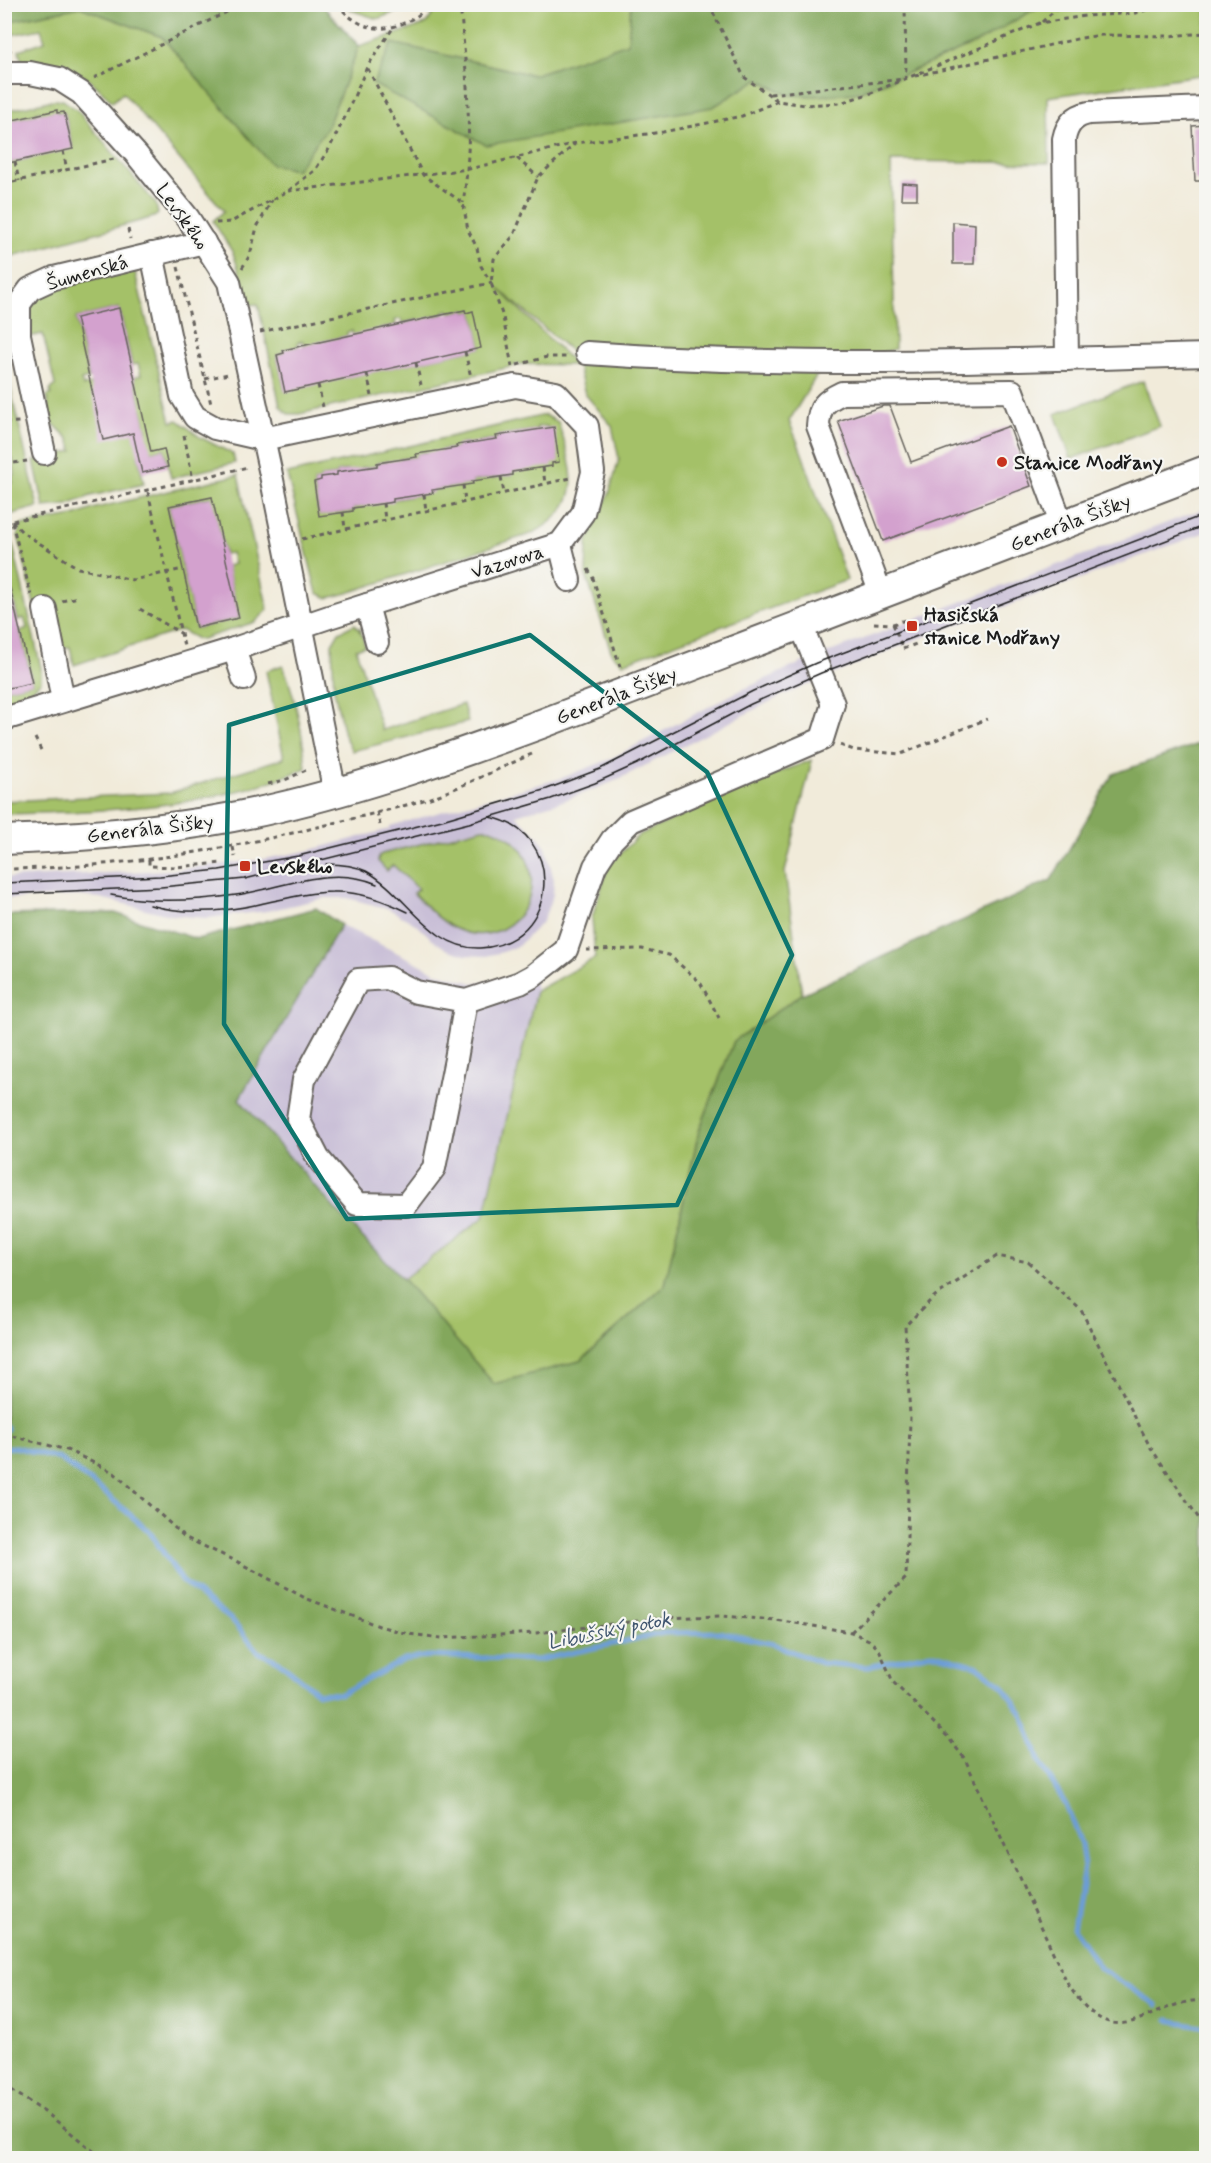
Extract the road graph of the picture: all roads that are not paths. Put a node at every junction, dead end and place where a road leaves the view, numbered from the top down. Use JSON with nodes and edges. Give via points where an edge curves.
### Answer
{"nodes":[{"id":1,"x":4,"y":73,"type":"edge"},
{"id":2,"x":1206,"y":108,"type":"edge"},
{"id":3,"x":204,"y":242,"type":"junction"},
{"id":4,"x":163,"y":251,"type":"junction"},
{"id":5,"x":587,"y":353,"type":"road end"},
{"id":6,"x":1206,"y":355,"type":"edge"},
{"id":7,"x":1067,"y":359,"type":"junction"},
{"id":8,"x":263,"y":439,"type":"junction"},
{"id":9,"x":38,"y":457,"type":"road end"},
{"id":10,"x":1206,"y":470,"type":"edge"},
{"id":11,"x":1062,"y":525,"type":"junction"},
{"id":12,"x":560,"y":544,"type":"junction"},
{"id":13,"x":578,"y":574,"type":"road end"},
{"id":14,"x":881,"y":594,"type":"junction"},
{"id":15,"x":367,"y":605,"type":"junction"},
{"id":16,"x":45,"y":609,"type":"road end"},
{"id":17,"x":801,"y":625,"type":"junction"},
{"id":18,"x":301,"y":627,"type":"junction"},
{"id":19,"x":377,"y":642,"type":"dead end"},
{"id":20,"x":234,"y":649,"type":"junction"},
{"id":21,"x":244,"y":679,"type":"dead end"},
{"id":22,"x":63,"y":700,"type":"junction"},
{"id":23,"x":4,"y":720,"type":"edge"},
{"id":24,"x":335,"y":793,"type":"junction"},
{"id":25,"x":4,"y":840,"type":"edge"},
{"id":26,"x":466,"y":1001,"type":"junction"}],
"edges":[{"from":1,"to":3,"type":"street","name":"Levského","via":[[59,79],[81,93],[136,154]]},
{"from":2,"to":7,"type":"street","via":[[1089,113],[1080,115],[1066,129]]},
{"from":3,"to":4,"type":"street","name":"Šumenská"},
{"from":3,"to":8,"type":"street","name":"Levského","via":[[229,282]]},
{"from":4,"to":8,"type":"street","via":[[183,396],[195,417],[215,428]]},
{"from":4,"to":9,"type":"street","name":"Šumenská","via":[[54,278],[30,289],[19,304],[19,336]]},
{"from":5,"to":7,"type":"street","via":[[884,363]]},
{"from":6,"to":7,"type":"street"},
{"from":8,"to":12,"type":"street","name":"Vazovova","via":[[515,386],[556,393],[587,426],[593,472],[583,513]]},
{"from":8,"to":18,"type":"street","name":"Levského"},
{"from":10,"to":11,"type":"main road","name":"Generála Šišky"},
{"from":11,"to":14,"type":"main road","name":"Generála Šišky"},
{"from":11,"to":14,"type":"street","via":[[1011,392],[842,393],[828,400],[819,413],[818,426]]},
{"from":12,"to":13,"type":"street"},
{"from":12,"to":15,"type":"street","name":"Vazovova"},
{"from":14,"to":17,"type":"main road","name":"Generála Šišky"},
{"from":15,"to":18,"type":"street","name":"Vazovova"},
{"from":15,"to":19,"type":"street"},
{"from":16,"to":22,"type":"street"},
{"from":17,"to":24,"type":"main road","name":"Generála Šišky","via":[[478,747]]},
{"from":17,"to":26,"type":"street","via":[[834,704],[822,739],[631,821],[595,866],[566,950],[520,983]]},
{"from":18,"to":20,"type":"street","name":"Vazovova"},
{"from":18,"to":24,"type":"street","name":"Levského"},
{"from":20,"to":21,"type":"street"},
{"from":20,"to":22,"type":"street","name":"Vazovova"},
{"from":22,"to":23,"type":"street","name":"Vazovova"},
{"from":24,"to":25,"type":"main road","name":"Generála Šišky","via":[[181,826],[93,836]]},
{"from":26,"to":26,"type":"street","via":[[416,993],[388,978],[358,980],[304,1080],[298,1119],[318,1158],[357,1204],[406,1205],[434,1168]]}]}
